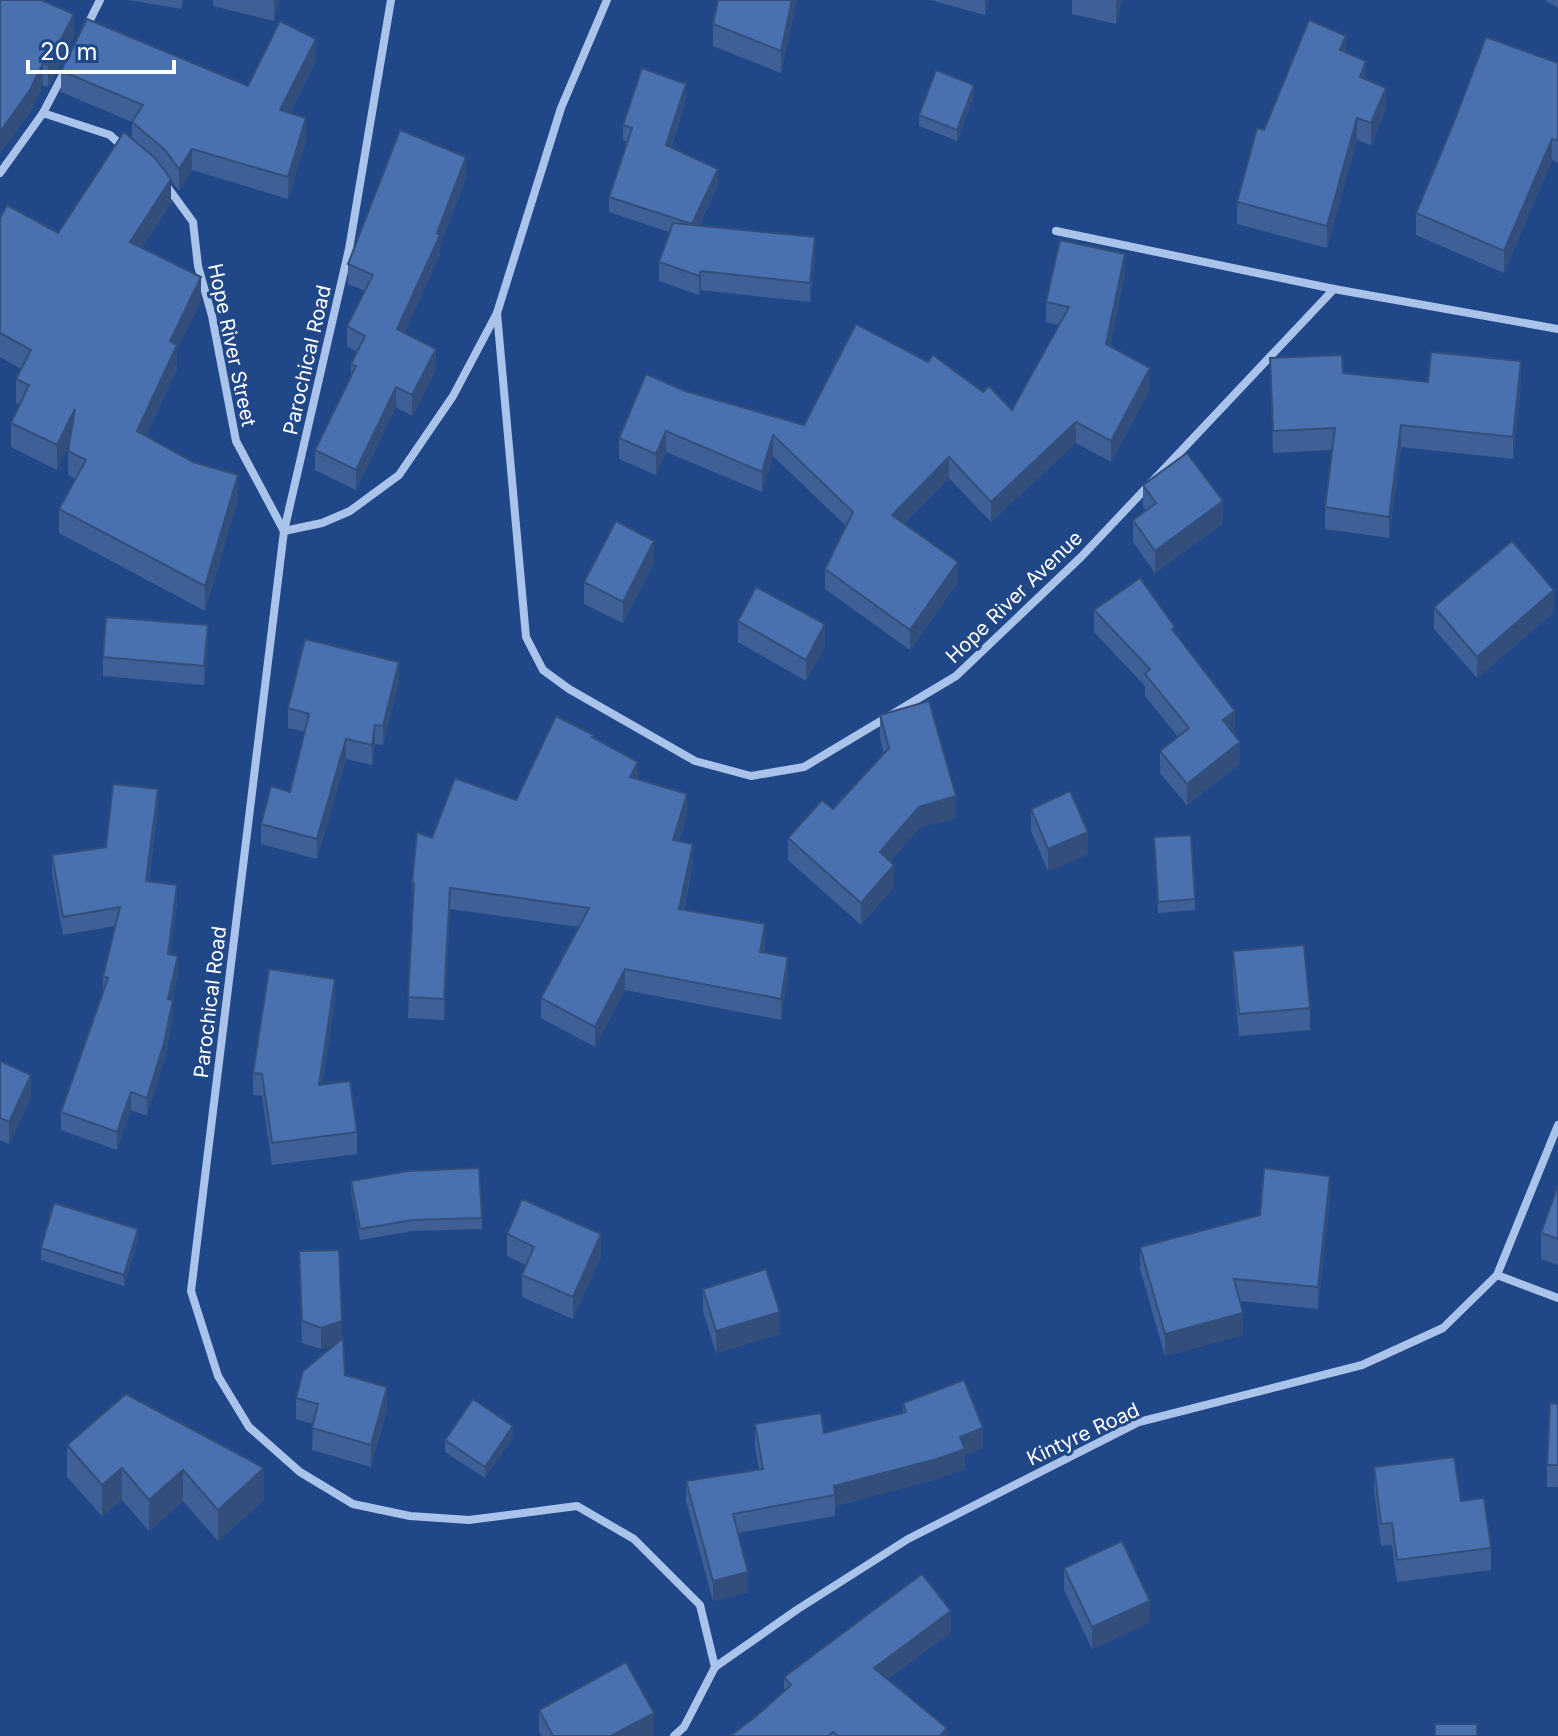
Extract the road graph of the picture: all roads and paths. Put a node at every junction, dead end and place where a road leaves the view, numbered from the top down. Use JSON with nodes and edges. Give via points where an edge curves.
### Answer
{"nodes":[{"id":1,"x":100,"y":0,"type":"edge"},
{"id":2,"x":391,"y":0,"type":"edge"},
{"id":3,"x":607,"y":0,"type":"edge"},
{"id":4,"x":79,"y":43,"type":"edge"},
{"id":5,"x":72,"y":57,"type":"edge"},
{"id":6,"x":43,"y":113,"type":"junction"},
{"id":7,"x":130,"y":152,"type":"edge"},
{"id":8,"x":0,"y":173,"type":"edge"},
{"id":9,"x":160,"y":177,"type":"edge"},
{"id":10,"x":1056,"y":231,"type":"dead end"},
{"id":11,"x":1334,"y":289,"type":"junction"},
{"id":12,"x":497,"y":313,"type":"junction"},
{"id":13,"x":1558,"y":329,"type":"edge"},
{"id":14,"x":284,"y":531,"type":"junction"},
{"id":15,"x":1558,"y":1125,"type":"edge"},
{"id":16,"x":1497,"y":1275,"type":"junction"},
{"id":17,"x":1558,"y":1298,"type":"edge"},
{"id":18,"x":715,"y":1667,"type":"junction"},
{"id":19,"x":674,"y":1736,"type":"edge"}],
"edges":[{"from":1,"to":4,"type":"street"},
{"from":2,"to":14,"type":"street","name":"Parochical Road","via":[[349,249]]},
{"from":3,"to":12,"type":"street","via":[[561,108]]},
{"from":5,"to":6,"type":"street"},
{"from":6,"to":7,"type":"street","via":[[110,135]]},
{"from":6,"to":8,"type":"street"},
{"from":9,"to":14,"type":"street","name":"Hope River Street","via":[[193,222],[236,441]]},
{"from":10,"to":11,"type":"street"},
{"from":11,"to":12,"type":"street","name":"Hope River Avenue","via":[[1081,557],[956,676],[804,767],[751,776],[695,761],[543,670],[526,637]]},
{"from":11,"to":13,"type":"street"},
{"from":12,"to":14,"type":"street","via":[[453,396],[399,475],[350,511]]},
{"from":14,"to":18,"type":"street","name":"Parochical Road","via":[[191,1291],[218,1376],[249,1427],[300,1472],[353,1504],[410,1516],[469,1520],[577,1506],[634,1539],[700,1605]]},
{"from":15,"to":16,"type":"street","name":"Kintyre Road"},
{"from":16,"to":17,"type":"street"},
{"from":16,"to":18,"type":"street","name":"Kintyre Road","via":[[1443,1328],[1362,1365],[1139,1422],[1028,1477],[908,1539]]},
{"from":18,"to":19,"type":"street","name":"Kintyre Road"}]}
